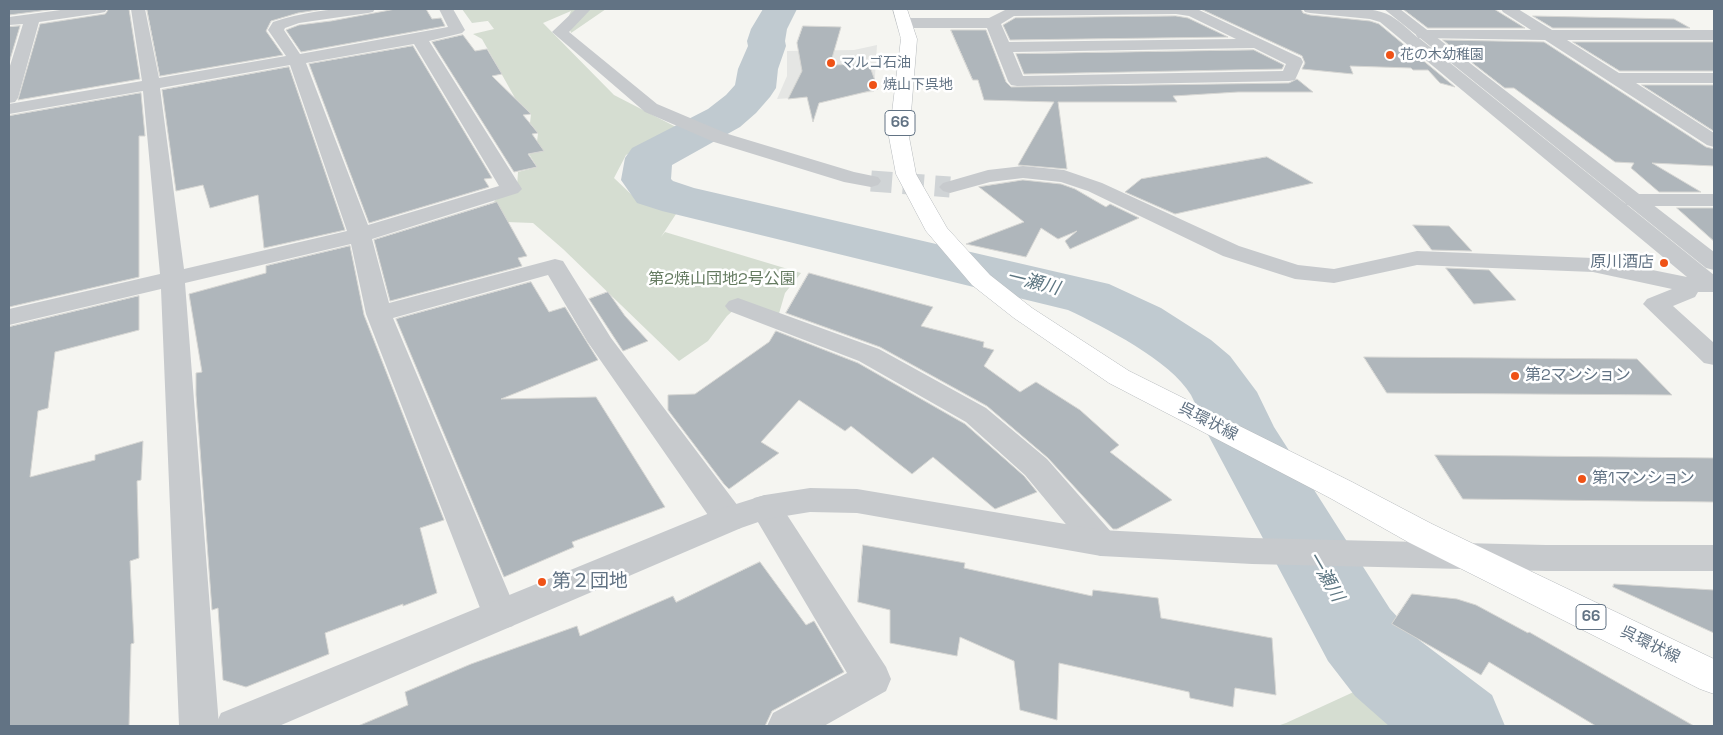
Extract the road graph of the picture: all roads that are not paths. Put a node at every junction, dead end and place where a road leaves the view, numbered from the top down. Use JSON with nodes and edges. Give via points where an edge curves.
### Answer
{"nodes":[{"id":1,"x":100,"y":9,"type":"edge"},
{"id":2,"x":138,"y":9,"type":"edge"},
{"id":3,"x":368,"y":9,"type":"edge"},
{"id":4,"x":446,"y":9,"type":"edge"},
{"id":5,"x":584,"y":9,"type":"edge"},
{"id":6,"x":1310,"y":9,"type":"edge"},
{"id":7,"x":1391,"y":9,"type":"edge"},
{"id":8,"x":1508,"y":9,"type":"edge"},
{"id":9,"x":902,"y":16,"type":"edge"},
{"id":10,"x":32,"y":18,"type":"junction"},
{"id":11,"x":9,"y":21,"type":"edge"},
{"id":12,"x":993,"y":23,"type":"junction"},
{"id":13,"x":1424,"y":35,"type":"junction"},
{"id":14,"x":1548,"y":35,"type":"junction"},
{"id":15,"x":1714,"y":35,"type":"edge"},
{"id":16,"x":419,"y":38,"type":"junction"},
{"id":17,"x":1256,"y":44,"type":"junction"},
{"id":18,"x":1003,"y":47,"type":"junction"},
{"id":19,"x":296,"y":59,"type":"junction"},
{"id":20,"x":1616,"y":78,"type":"junction"},
{"id":21,"x":1714,"y":78,"type":"edge"},
{"id":22,"x":151,"y":84,"type":"junction"},
{"id":23,"x":9,"y":98,"type":"edge"},
{"id":24,"x":9,"y":109,"type":"edge"},
{"id":25,"x":1711,"y":137,"type":"edge"},
{"id":26,"x":871,"y":181,"type":"tunnel mouth"},
{"id":27,"x":950,"y":187,"type":"tunnel mouth"},
{"id":28,"x":1634,"y":200,"type":"junction"},
{"id":29,"x":1714,"y":200,"type":"edge"},
{"id":30,"x":360,"y":235,"type":"junction"},
{"id":31,"x":1714,"y":263,"type":"edge"},
{"id":32,"x":173,"y":280,"type":"junction"},
{"id":33,"x":1684,"y":284,"type":"junction"},
{"id":34,"x":738,"y":306,"type":"dead end"},
{"id":35,"x":379,"y":314,"type":"junction"},
{"id":36,"x":9,"y":317,"type":"edge"},
{"id":37,"x":1714,"y":356,"type":"edge"},
{"id":38,"x":765,"y":507,"type":"junction"},
{"id":39,"x":729,"y":519,"type":"junction"},
{"id":40,"x":1102,"y":543,"type":"junction"},
{"id":41,"x":1467,"y":556,"type":"junction"},
{"id":42,"x":1714,"y":558,"type":"edge"},
{"id":43,"x":500,"y":615,"type":"junction"},
{"id":44,"x":1714,"y":677,"type":"edge"},
{"id":45,"x":199,"y":726,"type":"edge"},
{"id":46,"x":235,"y":726,"type":"edge"},
{"id":47,"x":787,"y":726,"type":"edge"}],
"edges":[{"from":1,"to":10,"type":"street"},
{"from":2,"to":22,"type":"street"},
{"from":3,"to":19,"type":"street","via":[[297,19],[278,25],[276,30]]},
{"from":4,"to":16,"type":"street","via":[[457,30]]},
{"from":5,"to":26,"type":"street","via":[[560,32],[651,108],[721,138],[851,178]]},
{"from":6,"to":33,"type":"street","via":[[1385,19],[1712,285]]},
{"from":7,"to":13,"type":"street"},
{"from":8,"to":14,"type":"street"},
{"from":9,"to":12,"type":"street"},
{"from":9,"to":41,"type":"main road","name":"呉環状線","number":"66","via":[[909,39],[899,137],[906,174],[937,231],[981,280],[1023,313],[1119,377]]},
{"from":10,"to":11,"type":"street"},
{"from":10,"to":23,"type":"street"},
{"from":12,"to":17,"type":"street","via":[[1012,12],[1176,10],[1192,12]]},
{"from":12,"to":18,"type":"street"},
{"from":13,"to":14,"type":"street"},
{"from":13,"to":28,"type":"street"},
{"from":14,"to":15,"type":"street"},
{"from":14,"to":20,"type":"street"},
{"from":16,"to":19,"type":"street"},
{"from":16,"to":30,"type":"street","via":[[511,189]]},
{"from":17,"to":18,"type":"street"},
{"from":17,"to":18,"type":"street","via":[[1295,62],[1288,76],[1017,81]]},
{"from":19,"to":22,"type":"street"},
{"from":19,"to":30,"type":"street"},
{"from":20,"to":21,"type":"street"},
{"from":20,"to":25,"type":"street"},
{"from":22,"to":24,"type":"street"},
{"from":22,"to":32,"type":"street"},
{"from":27,"to":33,"type":"street","via":[[988,176],[1023,172],[1064,176],[1095,187],[1231,251],[1295,272],[1334,276],[1417,258],[1593,265]]},
{"from":28,"to":29,"type":"street"},
{"from":28,"to":31,"type":"street"},
{"from":30,"to":32,"type":"street"},
{"from":30,"to":35,"type":"street"},
{"from":32,"to":36,"type":"street"},
{"from":32,"to":45,"type":"street"},
{"from":33,"to":37,"type":"street","via":[[1686,292],[1656,304]]},
{"from":34,"to":40,"type":"street","via":[[869,355],[976,415],[1036,467]]},
{"from":35,"to":39,"type":"street","via":[[555,266],[600,341]]},
{"from":35,"to":43,"type":"street"},
{"from":38,"to":39,"type":"street"},
{"from":38,"to":40,"type":"street","via":[[810,500],[857,501]]},
{"from":38,"to":47,"type":"street","via":[[872,679]]},
{"from":39,"to":43,"type":"street"},
{"from":40,"to":41,"type":"street","via":[[1252,552]]},
{"from":41,"to":42,"type":"street"},
{"from":41,"to":44,"type":"main road","name":"呉環状線","number":"66"},
{"from":43,"to":46,"type":"street"}]}
